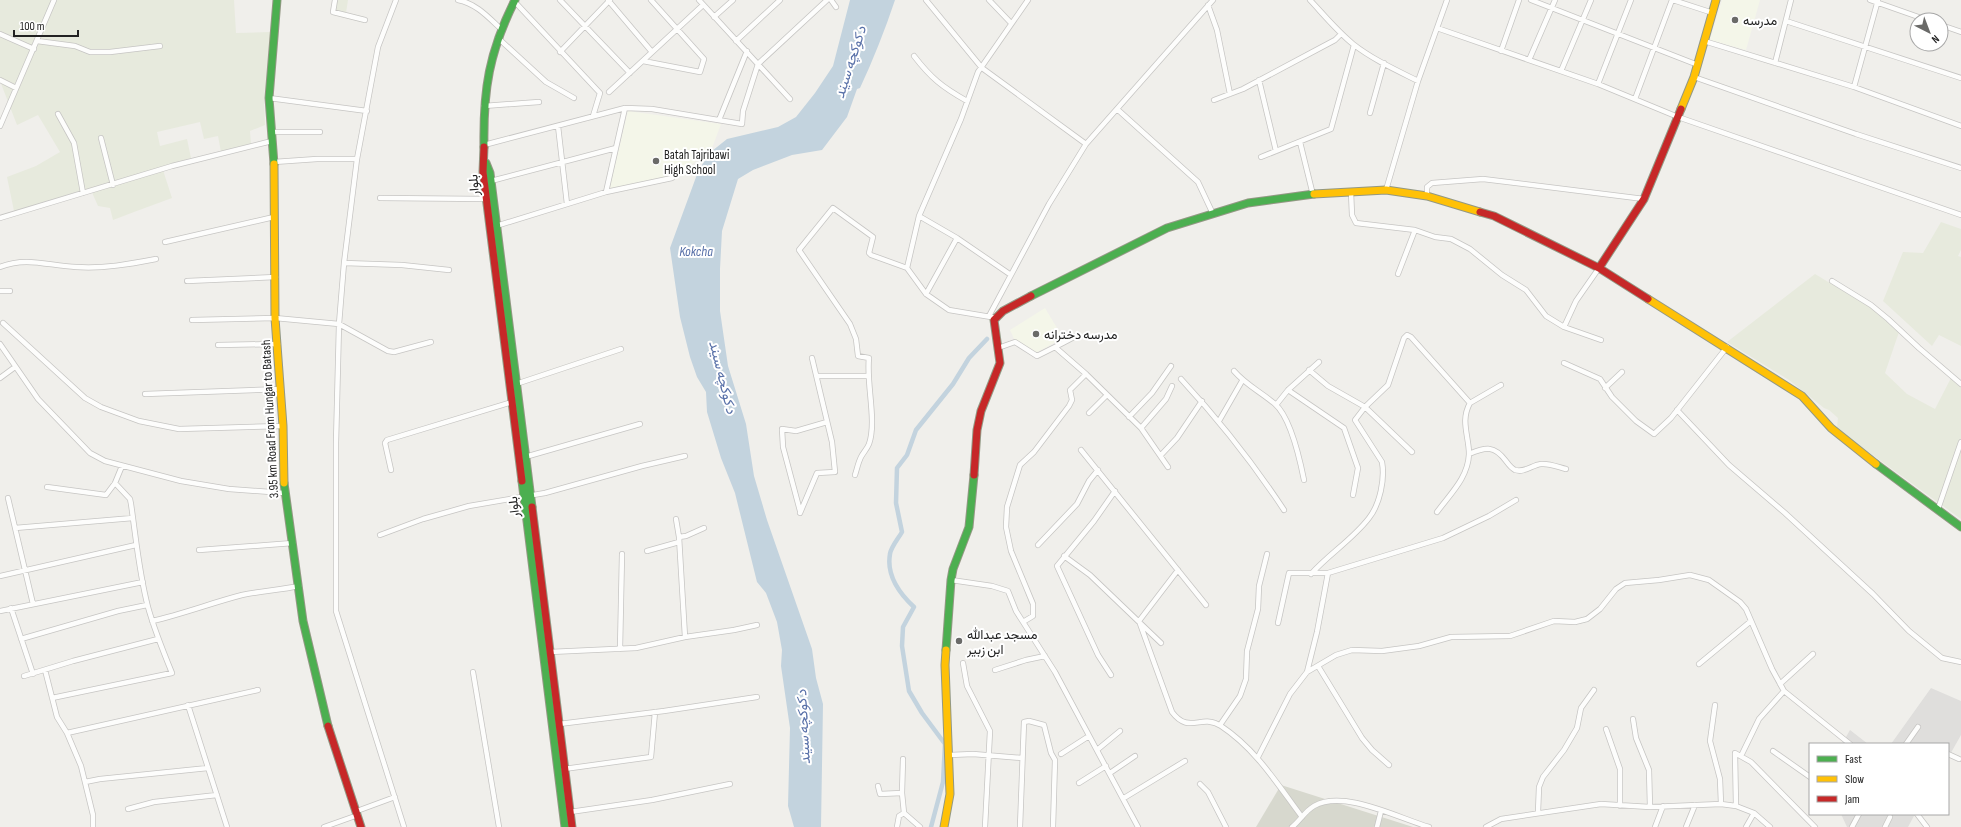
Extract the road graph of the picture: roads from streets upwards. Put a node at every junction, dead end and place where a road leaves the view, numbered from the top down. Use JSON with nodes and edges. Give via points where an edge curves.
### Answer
{"nodes":[{"id":1,"x":54,"y":0,"type":"edge"},
{"id":2,"x":278,"y":0,"type":"edge"},
{"id":3,"x":329,"y":0,"type":"edge"},
{"id":4,"x":335,"y":0,"type":"edge"},
{"id":5,"x":396,"y":0,"type":"edge"},
{"id":6,"x":458,"y":0,"type":"edge"},
{"id":7,"x":560,"y":0,"type":"edge"},
{"id":8,"x":609,"y":0,"type":"edge"},
{"id":9,"x":651,"y":0,"type":"edge"},
{"id":10,"x":699,"y":0,"type":"edge"},
{"id":11,"x":733,"y":0,"type":"edge"},
{"id":12,"x":780,"y":0,"type":"edge"},
{"id":13,"x":827,"y":0,"type":"edge"},
{"id":14,"x":831,"y":0,"type":"edge"},
{"id":15,"x":926,"y":0,"type":"edge"},
{"id":16,"x":989,"y":0,"type":"edge"},
{"id":17,"x":1028,"y":0,"type":"edge"},
{"id":18,"x":1213,"y":0,"type":"edge"},
{"id":19,"x":1310,"y":0,"type":"edge"},
{"id":20,"x":1447,"y":0,"type":"edge"},
{"id":21,"x":1519,"y":0,"type":"edge"},
{"id":22,"x":1531,"y":0,"type":"edge"},
{"id":23,"x":1555,"y":0,"type":"edge"},
{"id":24,"x":1591,"y":0,"type":"edge"},
{"id":25,"x":1631,"y":0,"type":"edge"},
{"id":26,"x":1672,"y":0,"type":"edge"},
{"id":27,"x":1716,"y":0,"type":"edge"},
{"id":28,"x":1791,"y":0,"type":"edge"},
{"id":29,"x":1870,"y":0,"type":"edge"},
{"id":30,"x":515,"y":1,"type":"edge"},
{"id":31,"x":1878,"y":1,"type":"edge"},
{"id":32,"x":703,"y":5,"type":"junction"},
{"id":33,"x":1208,"y":6,"type":"junction"},
{"id":34,"x":836,"y":7,"type":"dead end"},
{"id":35,"x":1552,"y":8,"type":"junction"},
{"id":36,"x":1713,"y":13,"type":"junction"},
{"id":37,"x":1909,"y":13,"type":"edge"},
{"id":38,"x":714,"y":17,"type":"junction"},
{"id":39,"x":364,"y":20,"type":"dead end"},
{"id":40,"x":1583,"y":20,"type":"junction"},
{"id":41,"x":1786,"y":21,"type":"junction"},
{"id":42,"x":1011,"y":23,"type":"junction"},
{"id":43,"x":585,"y":26,"type":"junction"},
{"id":44,"x":1437,"y":28,"type":"junction"},
{"id":45,"x":1949,"y":28,"type":"edge"},
{"id":46,"x":501,"y":29,"type":"junction"},
{"id":47,"x":677,"y":30,"type":"junction"},
{"id":48,"x":1961,"y":32,"type":"edge"},
{"id":49,"x":0,"y":34,"type":"edge"},
{"id":50,"x":1341,"y":34,"type":"junction"},
{"id":51,"x":1618,"y":35,"type":"junction"},
{"id":52,"x":498,"y":38,"type":"junction"},
{"id":53,"x":37,"y":41,"type":"junction"},
{"id":54,"x":736,"y":41,"type":"junction"},
{"id":55,"x":1704,"y":41,"type":"junction"},
{"id":56,"x":1354,"y":45,"type":"junction"},
{"id":57,"x":1865,"y":45,"type":"junction"},
{"id":58,"x":160,"y":46,"type":"dead end"},
{"id":59,"x":1654,"y":48,"type":"junction"},
{"id":60,"x":34,"y":49,"type":"junction"},
{"id":61,"x":1501,"y":51,"type":"junction"},
{"id":62,"x":560,"y":52,"type":"junction"},
{"id":63,"x":652,"y":52,"type":"junction"},
{"id":64,"x":747,"y":52,"type":"junction"},
{"id":65,"x":914,"y":56,"type":"dead end"},
{"id":66,"x":1529,"y":60,"type":"junction"},
{"id":67,"x":643,"y":61,"type":"junction"},
{"id":68,"x":1384,"y":63,"type":"junction"},
{"id":69,"x":1775,"y":63,"type":"junction"},
{"id":70,"x":758,"y":64,"type":"junction"},
{"id":71,"x":1698,"y":65,"type":"junction"},
{"id":72,"x":982,"y":68,"type":"junction"},
{"id":73,"x":1561,"y":71,"type":"junction"},
{"id":74,"x":630,"y":72,"type":"junction"},
{"id":75,"x":1694,"y":77,"type":"junction"},
{"id":76,"x":1961,"y":78,"type":"edge"},
{"id":77,"x":0,"y":80,"type":"edge"},
{"id":78,"x":1259,"y":80,"type":"junction"},
{"id":79,"x":1418,"y":81,"type":"junction"},
{"id":80,"x":1598,"y":84,"type":"junction"},
{"id":81,"x":1854,"y":87,"type":"junction"},
{"id":82,"x":16,"y":88,"type":"junction"},
{"id":83,"x":609,"y":92,"type":"dead end"},
{"id":84,"x":1230,"y":94,"type":"junction"},
{"id":85,"x":269,"y":98,"type":"junction"},
{"id":86,"x":574,"y":98,"type":"dead end"},
{"id":87,"x":790,"y":99,"type":"dead end"},
{"id":88,"x":1635,"y":99,"type":"junction"},
{"id":89,"x":1214,"y":100,"type":"dead end"},
{"id":90,"x":967,"y":101,"type":"junction"},
{"id":91,"x":539,"y":102,"type":"dead end"},
{"id":92,"x":484,"y":106,"type":"junction"},
{"id":93,"x":625,"y":108,"type":"junction"},
{"id":94,"x":1117,"y":109,"type":"junction"},
{"id":95,"x":367,"y":111,"type":"junction"},
{"id":96,"x":2,"y":112,"type":"edge"},
{"id":97,"x":1370,"y":113,"type":"dead end"},
{"id":98,"x":58,"y":114,"type":"dead end"},
{"id":99,"x":593,"y":116,"type":"junction"},
{"id":100,"x":1678,"y":117,"type":"junction"},
{"id":101,"x":720,"y":120,"type":"junction"},
{"id":102,"x":0,"y":126,"type":"edge"},
{"id":103,"x":558,"y":126,"type":"junction"},
{"id":104,"x":1961,"y":126,"type":"edge"},
{"id":105,"x":271,"y":132,"type":"junction"},
{"id":106,"x":320,"y":132,"type":"dead end"},
{"id":107,"x":101,"y":138,"type":"dead end"},
{"id":108,"x":272,"y":140,"type":"junction"},
{"id":109,"x":1300,"y":142,"type":"junction"},
{"id":110,"x":1086,"y":144,"type":"junction"},
{"id":111,"x":484,"y":145,"type":"junction"},
{"id":112,"x":616,"y":148,"type":"junction"},
{"id":113,"x":1276,"y":152,"type":"junction"},
{"id":114,"x":1261,"y":157,"type":"dead end"},
{"id":115,"x":357,"y":159,"type":"junction"},
{"id":116,"x":485,"y":161,"type":"junction"},
{"id":117,"x":274,"y":162,"type":"junction"},
{"id":118,"x":563,"y":162,"type":"junction"},
{"id":119,"x":1961,"y":168,"type":"edge"},
{"id":120,"x":672,"y":178,"type":"dead end"},
{"id":121,"x":491,"y":181,"type":"junction"},
{"id":122,"x":113,"y":185,"type":"junction"},
{"id":123,"x":1386,"y":190,"type":"junction"},
{"id":124,"x":606,"y":192,"type":"junction"},
{"id":125,"x":1351,"y":192,"type":"junction"},
{"id":126,"x":83,"y":193,"type":"junction"},
{"id":127,"x":1312,"y":194,"type":"junction"},
{"id":128,"x":1427,"y":196,"type":"junction"},
{"id":129,"x":380,"y":198,"type":"dead end"},
{"id":130,"x":486,"y":199,"type":"junction"},
{"id":131,"x":1644,"y":199,"type":"junction"},
{"id":132,"x":567,"y":204,"type":"junction"},
{"id":133,"x":1213,"y":214,"type":"junction"},
{"id":134,"x":1961,"y":215,"type":"edge"},
{"id":135,"x":919,"y":216,"type":"junction"},
{"id":136,"x":274,"y":217,"type":"junction"},
{"id":137,"x":0,"y":218,"type":"edge"},
{"id":138,"x":496,"y":226,"type":"junction"},
{"id":139,"x":1415,"y":230,"type":"junction"},
{"id":140,"x":956,"y":238,"type":"junction"},
{"id":141,"x":495,"y":241,"type":"junction"},
{"id":142,"x":165,"y":242,"type":"dead end"},
{"id":143,"x":156,"y":259,"type":"dead end"},
{"id":144,"x":344,"y":264,"type":"junction"},
{"id":145,"x":0,"y":267,"type":"edge"},
{"id":146,"x":907,"y":268,"type":"junction"},
{"id":147,"x":1599,"y":268,"type":"junction"},
{"id":148,"x":449,"y":270,"type":"dead end"},
{"id":149,"x":1398,"y":274,"type":"dead end"},
{"id":150,"x":1011,"y":275,"type":"junction"},
{"id":151,"x":276,"y":277,"type":"junction"},
{"id":152,"x":187,"y":281,"type":"dead end"},
{"id":153,"x":1832,"y":281,"type":"dead end"},
{"id":154,"x":0,"y":291,"type":"edge"},
{"id":155,"x":10,"y":291,"type":"dead end"},
{"id":156,"x":926,"y":294,"type":"junction"},
{"id":157,"x":989,"y":316,"type":"junction"},
{"id":158,"x":275,"y":318,"type":"junction"},
{"id":159,"x":997,"y":318,"type":"junction"},
{"id":160,"x":192,"y":320,"type":"dead end"},
{"id":161,"x":3,"y":323,"type":"dead end"},
{"id":162,"x":339,"y":324,"type":"junction"},
{"id":163,"x":1564,"y":326,"type":"junction"},
{"id":164,"x":1076,"y":336,"type":"dead end"},
{"id":165,"x":1601,"y":340,"type":"dead end"},
{"id":166,"x":431,"y":342,"type":"dead end"},
{"id":167,"x":0,"y":344,"type":"edge"},
{"id":168,"x":278,"y":344,"type":"junction"},
{"id":169,"x":218,"y":345,"type":"dead end"},
{"id":170,"x":1055,"y":347,"type":"junction"},
{"id":171,"x":1727,"y":347,"type":"junction"},
{"id":172,"x":998,"y":348,"type":"junction"},
{"id":173,"x":622,"y":349,"type":"dead end"},
{"id":174,"x":812,"y":358,"type":"dead end"},
{"id":175,"x":1319,"y":362,"type":"dead end"},
{"id":176,"x":1564,"y":362,"type":"dead end"},
{"id":177,"x":1171,"y":366,"type":"dead end"},
{"id":178,"x":15,"y":367,"type":"junction"},
{"id":179,"x":1309,"y":370,"type":"junction"},
{"id":180,"x":1234,"y":371,"type":"dead end"},
{"id":181,"x":1622,"y":372,"type":"dead end"},
{"id":182,"x":1086,"y":374,"type":"junction"},
{"id":183,"x":817,"y":376,"type":"junction"},
{"id":184,"x":868,"y":376,"type":"junction"},
{"id":185,"x":0,"y":378,"type":"edge"},
{"id":186,"x":1181,"y":379,"type":"dead end"},
{"id":187,"x":1242,"y":381,"type":"junction"},
{"id":188,"x":516,"y":384,"type":"junction"},
{"id":189,"x":1961,"y":384,"type":"edge"},
{"id":190,"x":1501,"y":385,"type":"dead end"},
{"id":191,"x":1172,"y":386,"type":"dead end"},
{"id":192,"x":1605,"y":388,"type":"junction"},
{"id":193,"x":282,"y":389,"type":"junction"},
{"id":194,"x":1288,"y":390,"type":"junction"},
{"id":195,"x":145,"y":394,"type":"dead end"},
{"id":196,"x":1108,"y":395,"type":"junction"},
{"id":197,"x":1202,"y":401,"type":"junction"},
{"id":198,"x":512,"y":402,"type":"junction"},
{"id":199,"x":1470,"y":403,"type":"junction"},
{"id":200,"x":1276,"y":405,"type":"junction"},
{"id":201,"x":1365,"y":407,"type":"junction"},
{"id":202,"x":1677,"y":410,"type":"junction"},
{"id":203,"x":1089,"y":412,"type":"dead end"},
{"id":204,"x":1129,"y":417,"type":"junction"},
{"id":205,"x":1219,"y":421,"type":"junction"},
{"id":206,"x":828,"y":422,"type":"junction"},
{"id":207,"x":640,"y":424,"type":"dead end"},
{"id":208,"x":283,"y":426,"type":"junction"},
{"id":209,"x":1141,"y":428,"type":"junction"},
{"id":210,"x":1961,"y":442,"type":"edge"},
{"id":211,"x":1081,"y":450,"type":"dead end"},
{"id":212,"x":1412,"y":452,"type":"dead end"},
{"id":213,"x":1469,"y":454,"type":"junction"},
{"id":214,"x":1161,"y":455,"type":"junction"},
{"id":215,"x":685,"y":456,"type":"dead end"},
{"id":216,"x":525,"y":457,"type":"junction"},
{"id":217,"x":122,"y":466,"type":"junction"},
{"id":218,"x":1168,"y":467,"type":"dead end"},
{"id":219,"x":1566,"y":469,"type":"dead end"},
{"id":220,"x":391,"y":470,"type":"dead end"},
{"id":221,"x":1098,"y":470,"type":"junction"},
{"id":222,"x":855,"y":475,"type":"dead end"},
{"id":223,"x":1304,"y":480,"type":"dead end"},
{"id":224,"x":115,"y":483,"type":"junction"},
{"id":225,"x":47,"y":487,"type":"dead end"},
{"id":226,"x":1114,"y":491,"type":"junction"},
{"id":227,"x":284,"y":493,"type":"junction"},
{"id":228,"x":1353,"y":495,"type":"dead end"},
{"id":229,"x":527,"y":496,"type":"junction"},
{"id":230,"x":8,"y":498,"type":"dead end"},
{"id":231,"x":1516,"y":500,"type":"dead end"},
{"id":232,"x":1938,"y":509,"type":"junction"},
{"id":233,"x":1284,"y":510,"type":"dead end"},
{"id":234,"x":1437,"y":512,"type":"dead end"},
{"id":235,"x":133,"y":518,"type":"junction"},
{"id":236,"x":676,"y":519,"type":"dead end"},
{"id":237,"x":1961,"y":527,"type":"edge"},
{"id":238,"x":15,"y":528,"type":"junction"},
{"id":239,"x":704,"y":528,"type":"dead end"},
{"id":240,"x":380,"y":535,"type":"dead end"},
{"id":241,"x":679,"y":536,"type":"junction"},
{"id":242,"x":679,"y":542,"type":"junction"},
{"id":243,"x":293,"y":543,"type":"junction"},
{"id":244,"x":136,"y":545,"type":"junction"},
{"id":245,"x":1038,"y":545,"type":"dead end"},
{"id":246,"x":199,"y":550,"type":"dead end"},
{"id":247,"x":648,"y":551,"type":"dead end"},
{"id":248,"x":622,"y":554,"type":"dead end"},
{"id":249,"x":1267,"y":554,"type":"dead end"},
{"id":250,"x":1064,"y":556,"type":"junction"},
{"id":251,"x":24,"y":570,"type":"junction"},
{"id":252,"x":1178,"y":570,"type":"junction"},
{"id":253,"x":1328,"y":573,"type":"junction"},
{"id":254,"x":1311,"y":574,"type":"junction"},
{"id":255,"x":0,"y":576,"type":"edge"},
{"id":256,"x":951,"y":580,"type":"junction"},
{"id":257,"x":143,"y":582,"type":"junction"},
{"id":258,"x":299,"y":586,"type":"junction"},
{"id":259,"x":33,"y":604,"type":"junction"},
{"id":260,"x":147,"y":605,"type":"junction"},
{"id":261,"x":1206,"y":605,"type":"dead end"},
{"id":262,"x":541,"y":606,"type":"junction"},
{"id":263,"x":11,"y":608,"type":"junction"},
{"id":264,"x":0,"y":611,"type":"edge"},
{"id":265,"x":152,"y":621,"type":"junction"},
{"id":266,"x":1139,"y":621,"type":"junction"},
{"id":267,"x":1751,"y":621,"type":"junction"},
{"id":268,"x":1023,"y":622,"type":"junction"},
{"id":269,"x":1278,"y":623,"type":"dead end"},
{"id":270,"x":757,"y":625,"type":"dead end"},
{"id":271,"x":685,"y":637,"type":"junction"},
{"id":272,"x":21,"y":639,"type":"junction"},
{"id":273,"x":158,"y":639,"type":"junction"},
{"id":274,"x":1161,"y":642,"type":"dead end"},
{"id":275,"x":620,"y":649,"type":"junction"},
{"id":276,"x":550,"y":652,"type":"junction"},
{"id":277,"x":1812,"y":654,"type":"dead end"},
{"id":278,"x":1045,"y":656,"type":"junction"},
{"id":279,"x":1961,"y":662,"type":"edge"},
{"id":280,"x":963,"y":663,"type":"dead end"},
{"id":281,"x":1699,"y":664,"type":"dead end"},
{"id":282,"x":1318,"y":666,"type":"junction"},
{"id":283,"x":45,"y":670,"type":"junction"},
{"id":284,"x":995,"y":670,"type":"dead end"},
{"id":285,"x":473,"y":672,"type":"dead end"},
{"id":286,"x":1306,"y":672,"type":"junction"},
{"id":287,"x":33,"y":674,"type":"junction"},
{"id":288,"x":1111,"y":675,"type":"dead end"},
{"id":289,"x":24,"y":676,"type":"dead end"},
{"id":290,"x":1780,"y":684,"type":"junction"},
{"id":291,"x":258,"y":690,"type":"dead end"},
{"id":292,"x":1594,"y":690,"type":"dead end"},
{"id":293,"x":1784,"y":692,"type":"junction"},
{"id":294,"x":757,"y":697,"type":"dead end"},
{"id":295,"x":52,"y":698,"type":"junction"},
{"id":296,"x":188,"y":705,"type":"junction"},
{"id":297,"x":1715,"y":705,"type":"dead end"},
{"id":298,"x":655,"y":712,"type":"junction"},
{"id":299,"x":1633,"y":719,"type":"dead end"},
{"id":300,"x":559,"y":724,"type":"junction"},
{"id":301,"x":1220,"y":725,"type":"junction"},
{"id":302,"x":1918,"y":727,"type":"dead end"},
{"id":303,"x":1606,"y":729,"type":"dead end"},
{"id":304,"x":1120,"y":731,"type":"dead end"},
{"id":305,"x":67,"y":733,"type":"junction"},
{"id":306,"x":1089,"y":736,"type":"junction"},
{"id":307,"x":1849,"y":743,"type":"edge"},
{"id":308,"x":1907,"y":743,"type":"edge"},
{"id":309,"x":1097,"y":750,"type":"junction"},
{"id":310,"x":1773,"y":751,"type":"dead end"},
{"id":311,"x":1061,"y":754,"type":"dead end"},
{"id":312,"x":1949,"y":754,"type":"edge"},
{"id":313,"x":950,"y":755,"type":"junction"},
{"id":314,"x":990,"y":755,"type":"junction"},
{"id":315,"x":1135,"y":756,"type":"dead end"},
{"id":316,"x":1741,"y":756,"type":"junction"},
{"id":317,"x":1258,"y":757,"type":"junction"},
{"id":318,"x":1022,"y":758,"type":"junction"},
{"id":319,"x":1959,"y":758,"type":"dead end"},
{"id":320,"x":903,"y":759,"type":"dead end"},
{"id":321,"x":1184,"y":761,"type":"dead end"},
{"id":322,"x":1389,"y":765,"type":"dead end"},
{"id":323,"x":1106,"y":766,"type":"junction"},
{"id":324,"x":208,"y":768,"type":"junction"},
{"id":325,"x":564,"y":769,"type":"junction"},
{"id":326,"x":1110,"y":773,"type":"junction"},
{"id":327,"x":1809,"y":776,"type":"edge"},
{"id":328,"x":85,"y":782,"type":"junction"},
{"id":329,"x":1079,"y":783,"type":"dead end"},
{"id":330,"x":730,"y":784,"type":"dead end"},
{"id":331,"x":1200,"y":784,"type":"dead end"},
{"id":332,"x":878,"y":786,"type":"dead end"},
{"id":333,"x":902,"y":793,"type":"junction"},
{"id":334,"x":217,"y":795,"type":"junction"},
{"id":335,"x":395,"y":796,"type":"junction"},
{"id":336,"x":1124,"y":798,"type":"junction"},
{"id":337,"x":1721,"y":804,"type":"junction"},
{"id":338,"x":1695,"y":805,"type":"junction"},
{"id":339,"x":1620,"y":806,"type":"junction"},
{"id":340,"x":1664,"y":806,"type":"junction"},
{"id":341,"x":1736,"y":806,"type":"junction"},
{"id":342,"x":1650,"y":807,"type":"junction"},
{"id":343,"x":128,"y":810,"type":"dead end"},
{"id":344,"x":1381,"y":811,"type":"junction"},
{"id":345,"x":570,"y":812,"type":"junction"},
{"id":346,"x":1538,"y":812,"type":"junction"},
{"id":347,"x":357,"y":813,"type":"junction"},
{"id":348,"x":904,"y":813,"type":"junction"},
{"id":349,"x":1754,"y":813,"type":"junction"},
{"id":350,"x":1858,"y":815,"type":"edge"},
{"id":351,"x":1919,"y":815,"type":"edge"},
{"id":352,"x":1890,"y":816,"type":"dead end"},
{"id":353,"x":1302,"y":818,"type":"junction"},
{"id":354,"x":1293,"y":826,"type":"edge"},
{"id":355,"x":93,"y":827,"type":"edge"},
{"id":356,"x":227,"y":827,"type":"edge"},
{"id":357,"x":324,"y":827,"type":"edge"},
{"id":358,"x":361,"y":827,"type":"edge"},
{"id":359,"x":404,"y":827,"type":"edge"},
{"id":360,"x":499,"y":827,"type":"edge"},
{"id":361,"x":565,"y":827,"type":"edge"},
{"id":362,"x":572,"y":827,"type":"edge"},
{"id":363,"x":897,"y":827,"type":"edge"},
{"id":364,"x":920,"y":827,"type":"edge"},
{"id":365,"x":944,"y":827,"type":"edge"},
{"id":366,"x":985,"y":827,"type":"edge"},
{"id":367,"x":1020,"y":827,"type":"edge"},
{"id":368,"x":1053,"y":827,"type":"edge"},
{"id":369,"x":1138,"y":827,"type":"edge"},
{"id":370,"x":1226,"y":827,"type":"edge"},
{"id":371,"x":1377,"y":827,"type":"edge"},
{"id":372,"x":1429,"y":827,"type":"edge"},
{"id":373,"x":1486,"y":827,"type":"edge"},
{"id":374,"x":1655,"y":827,"type":"edge"},
{"id":375,"x":1686,"y":827,"type":"edge"},
{"id":376,"x":1746,"y":827,"type":"edge"},
{"id":377,"x":1770,"y":827,"type":"edge"},
{"id":378,"x":1815,"y":827,"type":"edge"},
{"id":379,"x":1852,"y":827,"type":"edge"},
{"id":380,"x":1885,"y":827,"type":"edge"},
{"id":381,"x":1927,"y":827,"type":"edge"}],
"edges":[{"from":1,"to":53,"type":"street"},
{"from":2,"to":85,"type":"street","name":"3.95 km Road From Hungar to Batash"},
{"from":3,"to":4,"type":"street"},
{"from":4,"to":39,"type":"street","via":[[333,12]]},
{"from":5,"to":95,"type":"street","via":[[378,47]]},
{"from":6,"to":46,"type":"street","via":[[472,4]]},
{"from":7,"to":43,"type":"street"},
{"from":8,"to":43,"type":"street"},
{"from":8,"to":63,"type":"street"},
{"from":9,"to":47,"type":"street"},
{"from":10,"to":32,"type":"street"},
{"from":11,"to":38,"type":"street"},
{"from":12,"to":54,"type":"street"},
{"from":13,"to":70,"type":"street"},
{"from":14,"to":34,"type":"street"},
{"from":15,"to":72,"type":"street"},
{"from":16,"to":42,"type":"street"},
{"from":17,"to":42,"type":"street"},
{"from":18,"to":33,"type":"street"},
{"from":19,"to":50,"type":"street"},
{"from":20,"to":44,"type":"street"},
{"from":21,"to":61,"type":"street"},
{"from":22,"to":35,"type":"street"},
{"from":23,"to":35,"type":"street"},
{"from":24,"to":40,"type":"street"},
{"from":25,"to":51,"type":"street"},
{"from":26,"to":36,"type":"street"},
{"from":26,"to":59,"type":"street"},
{"from":27,"to":36,"type":"street"},
{"from":28,"to":41,"type":"street"},
{"from":29,"to":31,"type":"street"},
{"from":30,"to":46,"type":"street"},
{"from":30,"to":62,"type":"street"},
{"from":31,"to":37,"type":"street"},
{"from":31,"to":57,"type":"street"},
{"from":32,"to":38,"type":"street"},
{"from":32,"to":47,"type":"street"},
{"from":33,"to":84,"type":"street","via":[[1217,30]]},
{"from":33,"to":94,"type":"street"},
{"from":35,"to":40,"type":"street"},
{"from":35,"to":66,"type":"street"},
{"from":36,"to":55,"type":"street"},
{"from":38,"to":54,"type":"street"},
{"from":40,"to":51,"type":"street"},
{"from":40,"to":73,"type":"street"},
{"from":41,"to":57,"type":"street"},
{"from":41,"to":69,"type":"street"},
{"from":42,"to":72,"type":"street"},
{"from":43,"to":62,"type":"street"},
{"from":43,"to":74,"type":"street"},
{"from":44,"to":61,"type":"street"},
{"from":44,"to":79,"type":"street"},
{"from":45,"to":48,"type":"street"},
{"from":46,"to":52,"type":"street"},
{"from":47,"to":63,"type":"street"},
{"from":47,"to":67,"type":"street","via":[[704,59],[700,72]]},
{"from":49,"to":60,"type":"street"},
{"from":50,"to":56,"type":"street"},
{"from":50,"to":78,"type":"street","via":[[1335,40]]},
{"from":51,"to":59,"type":"street"},
{"from":51,"to":80,"type":"street"},
{"from":52,"to":86,"type":"street","via":[[546,82]]},
{"from":52,"to":92,"type":"street","via":[[488,74]]},
{"from":53,"to":58,"type":"street","via":[[75,46],[90,52]]},
{"from":53,"to":60,"type":"street"},
{"from":54,"to":64,"type":"street"},
{"from":55,"to":69,"type":"street"},
{"from":55,"to":71,"type":"street"},
{"from":56,"to":68,"type":"street"},
{"from":56,"to":109,"type":"street","via":[[1331,129]]},
{"from":57,"to":76,"type":"street"},
{"from":57,"to":81,"type":"street"},
{"from":59,"to":71,"type":"street"},
{"from":59,"to":88,"type":"street"},
{"from":60,"to":82,"type":"street"},
{"from":61,"to":66,"type":"street"},
{"from":62,"to":99,"type":"street","via":[[600,93]]},
{"from":63,"to":67,"type":"street"},
{"from":64,"to":70,"type":"street"},
{"from":64,"to":101,"type":"street"},
{"from":65,"to":90,"type":"street","via":[[929,75],[944,88]]},
{"from":66,"to":73,"type":"street"},
{"from":67,"to":74,"type":"street"},
{"from":68,"to":79,"type":"street"},
{"from":68,"to":97,"type":"street"},
{"from":69,"to":81,"type":"street"},
{"from":70,"to":87,"type":"street"},
{"from":70,"to":101,"type":"street","via":[[743,111],[742,124]]},
{"from":71,"to":75,"type":"street"},
{"from":72,"to":90,"type":"street"},
{"from":72,"to":110,"type":"street"},
{"from":73,"to":80,"type":"street"},
{"from":74,"to":83,"type":"street"},
{"from":75,"to":100,"type":"street"},
{"from":75,"to":119,"type":"street"},
{"from":77,"to":82,"type":"street"},
{"from":78,"to":84,"type":"street"},
{"from":78,"to":113,"type":"street"},
{"from":79,"to":123,"type":"street"},
{"from":80,"to":88,"type":"street"},
{"from":81,"to":104,"type":"street"},
{"from":82,"to":96,"type":"street"},
{"from":84,"to":89,"type":"street"},
{"from":85,"to":95,"type":"street"},
{"from":85,"to":105,"type":"street","name":"3.95 km Road From Hungar to Batash"},
{"from":88,"to":100,"type":"street"},
{"from":90,"to":135,"type":"street"},
{"from":91,"to":92,"type":"street"},
{"from":92,"to":111,"type":"street"},
{"from":93,"to":99,"type":"street"},
{"from":93,"to":101,"type":"street","via":[[652,109]]},
{"from":93,"to":112,"type":"street"},
{"from":94,"to":110,"type":"street"},
{"from":94,"to":133,"type":"street","via":[[1198,182]]},
{"from":95,"to":115,"type":"street"},
{"from":96,"to":102,"type":"street"},
{"from":98,"to":126,"type":"street","via":[[74,143]]},
{"from":99,"to":103,"type":"street"},
{"from":100,"to":131,"type":"street"},
{"from":100,"to":134,"type":"street"},
{"from":103,"to":111,"type":"street"},
{"from":103,"to":118,"type":"street"},
{"from":105,"to":106,"type":"street"},
{"from":105,"to":108,"type":"street","name":"3.95 km Road From Hungar to Batash"},
{"from":107,"to":122,"type":"street"},
{"from":108,"to":117,"type":"street","name":"3.95 km Road From Hungar to Batash"},
{"from":108,"to":122,"type":"street","via":[[172,166]]},
{"from":109,"to":113,"type":"street"},
{"from":109,"to":127,"type":"street"},
{"from":110,"to":150,"type":"street","via":[[1049,204]]},
{"from":111,"to":116,"type":"street"},
{"from":112,"to":118,"type":"street"},
{"from":112,"to":124,"type":"street"},
{"from":113,"to":114,"type":"street"},
{"from":115,"to":117,"type":"street"},
{"from":115,"to":144,"type":"street"},
{"from":116,"to":121,"type":"street","name":"بلوار"},
{"from":116,"to":130,"type":"street","name":"بلوار"},
{"from":117,"to":136,"type":"street","name":"3.95 km Road From Hungar to Batash"},
{"from":118,"to":121,"type":"street"},
{"from":118,"to":132,"type":"street"},
{"from":120,"to":124,"type":"street"},
{"from":121,"to":138,"type":"street","name":"بلوار"},
{"from":122,"to":126,"type":"street"},
{"from":123,"to":125,"type":"street"},
{"from":123,"to":128,"type":"street"},
{"from":124,"to":132,"type":"street"},
{"from":125,"to":127,"type":"street"},
{"from":125,"to":139,"type":"street","via":[[1352,215],[1356,223]]},
{"from":126,"to":137,"type":"street"},
{"from":127,"to":133,"type":"street","via":[[1248,203]]},
{"from":128,"to":131,"type":"street","via":[[1427,187],[1432,183],[1483,179]]},
{"from":128,"to":147,"type":"street","via":[[1494,216]]},
{"from":129,"to":130,"type":"street"},
{"from":130,"to":141,"type":"street","name":"بلوار"},
{"from":131,"to":147,"type":"street"},
{"from":132,"to":138,"type":"street"},
{"from":133,"to":159,"type":"street","via":[[1167,228],[1002,311]]},
{"from":135,"to":140,"type":"street"},
{"from":135,"to":146,"type":"street"},
{"from":136,"to":142,"type":"street"},
{"from":136,"to":151,"type":"street","name":"3.95 km Road From Hungar to Batash"},
{"from":138,"to":141,"type":"street","name":"بلوار"},
{"from":139,"to":149,"type":"street"},
{"from":139,"to":163,"type":"street","via":[[1435,237],[1452,239],[1470,249],[1502,275],[1526,290],[1546,316]]},
{"from":140,"to":150,"type":"street"},
{"from":140,"to":156,"type":"street"},
{"from":141,"to":188,"type":"street","name":"بلوار"},
{"from":141,"to":198,"type":"street","name":"بلوار"},
{"from":143,"to":145,"type":"street","via":[[114,267],[76,268],[36,261]]},
{"from":144,"to":148,"type":"street","via":[[402,264]]},
{"from":144,"to":162,"type":"street"},
{"from":146,"to":156,"type":"street"},
{"from":146,"to":184,"type":"street","via":[[870,255],[873,237],[833,208],[799,250],[850,324],[856,339],[858,356],[869,358]]},
{"from":147,"to":163,"type":"street","via":[[1576,301]]},
{"from":147,"to":171,"type":"street"},
{"from":150,"to":157,"type":"street"},
{"from":151,"to":152,"type":"street"},
{"from":151,"to":158,"type":"street","name":"3.95 km Road From Hungar to Batash"},
{"from":153,"to":189,"type":"street","via":[[1871,305]]},
{"from":154,"to":155,"type":"street"},
{"from":156,"to":157,"type":"street","via":[[949,310]]},
{"from":157,"to":159,"type":"street"},
{"from":158,"to":160,"type":"street"},
{"from":158,"to":162,"type":"street"},
{"from":158,"to":168,"type":"street","name":"3.95 km Road From Hungar to Batash"},
{"from":159,"to":172,"type":"street","via":[[994,320],[994,328]]},
{"from":161,"to":208,"type":"street","via":[[85,398],[101,407],[139,421],[179,429]]},
{"from":162,"to":166,"type":"street","via":[[388,351],[394,352]]},
{"from":162,"to":335,"type":"street","via":[[336,611]]},
{"from":163,"to":165,"type":"street"},
{"from":164,"to":170,"type":"street"},
{"from":167,"to":178,"type":"street"},
{"from":168,"to":169,"type":"street"},
{"from":168,"to":193,"type":"street","name":"3.95 km Road From Hungar to Batash"},
{"from":170,"to":172,"type":"street","via":[[1037,356],[1015,342]]},
{"from":170,"to":182,"type":"street"},
{"from":171,"to":202,"type":"street"},
{"from":171,"to":232,"type":"street","via":[[1802,396],[1831,428]]},
{"from":172,"to":256,"type":"street","via":[[998,371],[981,411],[977,430],[972,509]]},
{"from":173,"to":188,"type":"street"},
{"from":174,"to":183,"type":"street"},
{"from":175,"to":179,"type":"street"},
{"from":176,"to":192,"type":"street","via":[[1600,379]]},
{"from":177,"to":204,"type":"street","via":[[1152,393]]},
{"from":178,"to":185,"type":"street"},
{"from":178,"to":217,"type":"street","via":[[38,399],[90,453]]},
{"from":179,"to":194,"type":"street"},
{"from":179,"to":201,"type":"street","via":[[1328,386]]},
{"from":180,"to":187,"type":"street"},
{"from":181,"to":192,"type":"street"},
{"from":182,"to":196,"type":"street"},
{"from":182,"to":268,"type":"street","via":[[1070,390],[1072,400],[1069,406],[1034,452],[1020,465],[1007,507],[1006,526],[1011,551],[1033,604],[1033,616]]},
{"from":183,"to":184,"type":"street"},
{"from":183,"to":206,"type":"street"},
{"from":184,"to":222,"type":"street","via":[[871,413],[869,445],[861,457]]},
{"from":186,"to":197,"type":"street"},
{"from":187,"to":200,"type":"street"},
{"from":187,"to":205,"type":"street"},
{"from":188,"to":216,"type":"street","name":"بلوار"},
{"from":190,"to":199,"type":"street"},
{"from":191,"to":209,"type":"street","via":[[1166,399]]},
{"from":192,"to":202,"type":"street","via":[[1651,433],[1657,432]]},
{"from":193,"to":195,"type":"street"},
{"from":193,"to":208,"type":"street","name":"3.95 km Road From Hungar to Batash"},
{"from":194,"to":200,"type":"street"},
{"from":194,"to":228,"type":"street","via":[[1344,428],[1358,468]]},
{"from":196,"to":203,"type":"street"},
{"from":196,"to":204,"type":"street"},
{"from":197,"to":205,"type":"street"},
{"from":197,"to":214,"type":"street","via":[[1177,438]]},
{"from":198,"to":220,"type":"street","via":[[387,440],[385,443]]},
{"from":198,"to":229,"type":"street","name":"بلوار"},
{"from":199,"to":201,"type":"street","via":[[1411,337],[1407,336],[1404,338],[1388,384]]},
{"from":199,"to":213,"type":"street","via":[[1464,421]]},
{"from":200,"to":223,"type":"street","via":[[1290,428]]},
{"from":201,"to":212,"type":"street"},
{"from":201,"to":254,"type":"street","via":[[1355,420],[1382,462],[1384,469],[1379,499],[1370,517]]},
{"from":202,"to":279,"type":"street","via":[[1729,465],[1797,523],[1909,631],[1942,658]]},
{"from":204,"to":209,"type":"street"},
{"from":205,"to":233,"type":"street","via":[[1250,460]]},
{"from":206,"to":206,"type":"street","via":[[835,472],[817,473],[800,512],[783,447],[782,429],[796,430]]},
{"from":207,"to":216,"type":"street"},
{"from":208,"to":227,"type":"street","name":"3.95 km Road From Hungar to Batash"},
{"from":209,"to":214,"type":"street"},
{"from":210,"to":232,"type":"street"},
{"from":211,"to":221,"type":"street"},
{"from":213,"to":219,"type":"street","via":[[1484,448],[1494,450],[1516,470],[1525,471],[1540,464]]},
{"from":213,"to":234,"type":"street","via":[[1464,475],[1458,486]]},
{"from":214,"to":218,"type":"street"},
{"from":215,"to":229,"type":"street"},
{"from":216,"to":229,"type":"street","name":"بلوار"},
{"from":217,"to":224,"type":"street"},
{"from":217,"to":227,"type":"street","via":[[181,481],[229,489]]},
{"from":221,"to":226,"type":"street"},
{"from":221,"to":245,"type":"street","via":[[1077,504]]},
{"from":224,"to":225,"type":"street","via":[[106,495]]},
{"from":224,"to":235,"type":"street","via":[[130,499]]},
{"from":226,"to":250,"type":"street","via":[[1094,521]]},
{"from":226,"to":252,"type":"street"},
{"from":227,"to":243,"type":"street","name":"3.95 km Road From Hungar to Batash"},
{"from":229,"to":240,"type":"street","via":[[469,506]]},
{"from":229,"to":262,"type":"street","name":"بلوار"},
{"from":230,"to":238,"type":"street"},
{"from":231,"to":253,"type":"street","via":[[1443,538]]},
{"from":232,"to":237,"type":"street"},
{"from":235,"to":238,"type":"street"},
{"from":235,"to":244,"type":"street"},
{"from":236,"to":241,"type":"street"},
{"from":238,"to":251,"type":"street"},
{"from":239,"to":241,"type":"street","via":[[686,536]]},
{"from":241,"to":242,"type":"street"},
{"from":242,"to":247,"type":"street"},
{"from":242,"to":271,"type":"street"},
{"from":243,"to":246,"type":"street"},
{"from":243,"to":258,"type":"street","name":"3.95 km Road From Hungar to Batash"},
{"from":244,"to":251,"type":"street"},
{"from":244,"to":257,"type":"street"},
{"from":248,"to":275,"type":"street"},
{"from":249,"to":301,"type":"street","via":[[1259,586],[1258,609],[1247,650],[1246,679],[1240,696]]},
{"from":250,"to":266,"type":"street","via":[[1090,575]]},
{"from":250,"to":288,"type":"street","via":[[1057,569],[1098,655]]},
{"from":251,"to":255,"type":"street"},
{"from":251,"to":259,"type":"street"},
{"from":252,"to":261,"type":"street"},
{"from":252,"to":266,"type":"street"},
{"from":253,"to":254,"type":"street"},
{"from":253,"to":286,"type":"street","via":[[1317,632]]},
{"from":254,"to":269,"type":"street","via":[[1289,573]]},
{"from":256,"to":268,"type":"street","via":[[1005,589]]},
{"from":256,"to":313,"type":"street","via":[[945,654]]},
{"from":257,"to":259,"type":"street"},
{"from":257,"to":260,"type":"street"},
{"from":258,"to":265,"type":"street","via":[[269,589]]},
{"from":258,"to":347,"type":"street","name":"3.95 km Road From Hungar to Batash","via":[[303,621],[325,717]]},
{"from":259,"to":263,"type":"street"},
{"from":260,"to":265,"type":"street"},
{"from":260,"to":272,"type":"street"},
{"from":262,"to":276,"type":"street","name":"بلوار"},
{"from":262,"to":361,"type":"street","name":"بلوار","via":[[544,668]]},
{"from":263,"to":264,"type":"street"},
{"from":263,"to":272,"type":"street"},
{"from":265,"to":273,"type":"street"},
{"from":266,"to":274,"type":"street"},
{"from":266,"to":301,"type":"street","via":[[1172,712],[1178,721],[1187,724],[1212,722]]},
{"from":267,"to":281,"type":"street"},
{"from":267,"to":282,"type":"street","via":[[1740,602],[1709,580],[1690,575],[1625,583],[1616,589],[1600,610],[1587,619],[1575,622],[1554,621],[1510,636],[1452,637],[1419,646],[1382,651],[1352,650],[1336,655]]},
{"from":267,"to":290,"type":"street"},
{"from":268,"to":278,"type":"street"},
{"from":270,"to":271,"type":"street"},
{"from":271,"to":275,"type":"street"},
{"from":272,"to":287,"type":"street"},
{"from":273,"to":283,"type":"street"},
{"from":273,"to":295,"type":"street","via":[[172,674],[136,679]]},
{"from":275,"to":276,"type":"street"},
{"from":276,"to":300,"type":"street","name":"بلوار"},
{"from":277,"to":290,"type":"street"},
{"from":278,"to":284,"type":"street"},
{"from":278,"to":306,"type":"street"},
{"from":280,"to":314,"type":"street","via":[[967,686],[990,731]]},
{"from":282,"to":286,"type":"street"},
{"from":282,"to":322,"type":"street","via":[[1362,738]]},
{"from":283,"to":287,"type":"street"},
{"from":283,"to":295,"type":"street"},
{"from":285,"to":360,"type":"street"},
{"from":286,"to":317,"type":"street","via":[[1290,694]]},
{"from":287,"to":289,"type":"street"},
{"from":290,"to":293,"type":"street"},
{"from":291,"to":296,"type":"street"},
{"from":292,"to":346,"type":"street","via":[[1581,708],[1577,728],[1543,777],[1539,787]]},
{"from":293,"to":307,"type":"street"},
{"from":293,"to":316,"type":"street","via":[[1759,719]]},
{"from":294,"to":298,"type":"street"},
{"from":295,"to":305,"type":"street","via":[[57,717]]},
{"from":296,"to":305,"type":"street"},
{"from":296,"to":324,"type":"street"},
{"from":297,"to":337,"type":"street","via":[[1710,741],[1720,780]]},
{"from":298,"to":300,"type":"street"},
{"from":298,"to":325,"type":"street","via":[[651,757]]},
{"from":299,"to":342,"type":"street","via":[[1636,738],[1649,770]]},
{"from":300,"to":325,"type":"street","name":"بلوار"},
{"from":301,"to":317,"type":"street"},
{"from":302,"to":308,"type":"street"},
{"from":303,"to":339,"type":"street","via":[[1620,769]]},
{"from":304,"to":309,"type":"street"},
{"from":305,"to":328,"type":"street"},
{"from":306,"to":309,"type":"street"},
{"from":306,"to":311,"type":"street"},
{"from":309,"to":323,"type":"street"},
{"from":310,"to":327,"type":"street"},
{"from":312,"to":319,"type":"street"},
{"from":313,"to":314,"type":"street"},
{"from":313,"to":365,"type":"street","via":[[950,794]]},
{"from":314,"to":318,"type":"street"},
{"from":314,"to":366,"type":"street"},
{"from":315,"to":326,"type":"street"},
{"from":316,"to":341,"type":"street","via":[[1736,753],[1733,755]]},
{"from":316,"to":378,"type":"street"},
{"from":317,"to":353,"type":"street"},
{"from":318,"to":367,"type":"street"},
{"from":318,"to":368,"type":"street","via":[[1024,722],[1044,725],[1055,760]]},
{"from":320,"to":333,"type":"street"},
{"from":321,"to":336,"type":"street"},
{"from":323,"to":326,"type":"street"},
{"from":323,"to":329,"type":"street"},
{"from":324,"to":328,"type":"street"},
{"from":324,"to":334,"type":"street"},
{"from":325,"to":345,"type":"street","name":"بلوار"},
{"from":326,"to":336,"type":"street"},
{"from":328,"to":355,"type":"street","via":[[93,815]]},
{"from":330,"to":345,"type":"street","via":[[652,800]]},
{"from":331,"to":370,"type":"street","via":[[1208,792]]},
{"from":332,"to":333,"type":"street","via":[[880,794]]},
{"from":333,"to":348,"type":"street"},
{"from":334,"to":343,"type":"street","via":[[154,802]]},
{"from":334,"to":356,"type":"street"},
{"from":335,"to":347,"type":"street"},
{"from":335,"to":359,"type":"street"},
{"from":336,"to":369,"type":"street"},
{"from":337,"to":338,"type":"street"},
{"from":337,"to":341,"type":"street"},
{"from":338,"to":340,"type":"street"},
{"from":338,"to":375,"type":"street"},
{"from":339,"to":342,"type":"street"},
{"from":339,"to":346,"type":"street","via":[[1601,804]]},
{"from":340,"to":342,"type":"street"},
{"from":340,"to":374,"type":"street"},
{"from":341,"to":349,"type":"street"},
{"from":344,"to":353,"type":"street","via":[[1350,802],[1330,800],[1312,807]]},
{"from":344,"to":371,"type":"street"},
{"from":344,"to":372,"type":"street"},
{"from":345,"to":362,"type":"street","name":"بلوار"},
{"from":346,"to":373,"type":"street","via":[[1501,819]]},
{"from":347,"to":357,"type":"street"},
{"from":347,"to":358,"type":"street","name":"3.95 km Road From Hungar to Batash"},
{"from":348,"to":363,"type":"street","via":[[899,816]]},
{"from":348,"to":364,"type":"street"},
{"from":349,"to":376,"type":"street"},
{"from":349,"to":377,"type":"street"},
{"from":350,"to":379,"type":"street"},
{"from":351,"to":381,"type":"street"},
{"from":352,"to":380,"type":"street"},
{"from":353,"to":354,"type":"street"}]}
